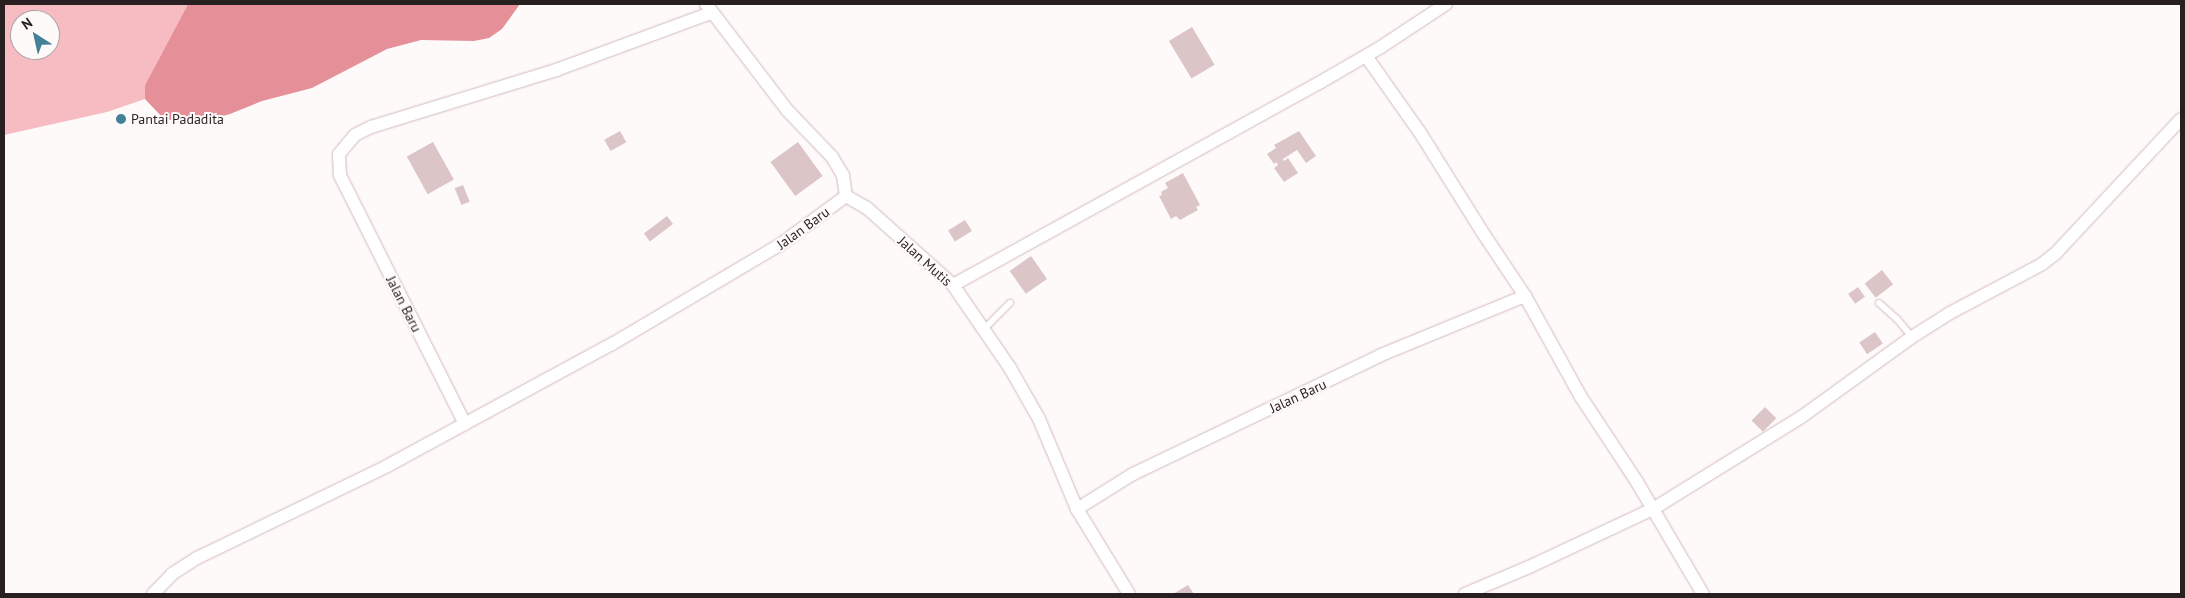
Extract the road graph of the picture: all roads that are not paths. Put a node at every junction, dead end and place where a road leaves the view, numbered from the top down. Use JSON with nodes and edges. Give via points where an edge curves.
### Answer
{"nodes":[{"id":1,"x":1446,"y":4,"type":"edge"},
{"id":2,"x":708,"y":8,"type":"edge"},
{"id":3,"x":1366,"y":56,"type":"junction"},
{"id":4,"x":2181,"y":119,"type":"edge"},
{"id":5,"x":846,"y":196,"type":"junction"},
{"id":6,"x":953,"y":285,"type":"junction"},
{"id":7,"x":1525,"y":296,"type":"junction"},
{"id":8,"x":1010,"y":303,"type":"dead end"},
{"id":9,"x":1879,"y":304,"type":"dead end"},
{"id":10,"x":984,"y":329,"type":"junction"},
{"id":11,"x":1912,"y":337,"type":"junction"},
{"id":12,"x":465,"y":424,"type":"junction"},
{"id":13,"x":1077,"y":509,"type":"junction"},
{"id":14,"x":1653,"y":509,"type":"junction"},
{"id":15,"x":153,"y":594,"type":"edge"},
{"id":16,"x":1129,"y":594,"type":"edge"},
{"id":17,"x":1465,"y":594,"type":"edge"},
{"id":18,"x":1703,"y":594,"type":"edge"}],
"edges":[{"from":1,"to":3,"type":"street"},
{"from":2,"to":5,"type":"street","via":[[787,110],[832,157],[843,176]]},
{"from":2,"to":12,"type":"street","name":"Jalan Baru","via":[[556,70],[371,127],[355,136],[339,154],[340,175]]},
{"from":3,"to":6,"type":"street"},
{"from":3,"to":7,"type":"street","via":[[1419,131]]},
{"from":4,"to":11,"type":"street","via":[[2056,253],[2023,276],[1950,313]]},
{"from":5,"to":6,"type":"street","name":"Jalan Mutis","via":[[867,208]]},
{"from":5,"to":12,"type":"street","name":"Jalan Baru","via":[[778,246],[612,344]]},
{"from":6,"to":10,"type":"street","name":"Jalan Mutis"},
{"from":7,"to":13,"type":"street","name":"Jalan Baru","via":[[1381,355],[1134,474]]},
{"from":7,"to":14,"type":"street","via":[[1581,397]]},
{"from":8,"to":10,"type":"lane"},
{"from":9,"to":11,"type":"lane"},
{"from":10,"to":13,"type":"street","name":"Jalan Mutis","via":[[1040,419]]},
{"from":11,"to":14,"type":"street","via":[[1800,418]]},
{"from":12,"to":15,"type":"street","via":[[387,466],[197,558],[172,574]]},
{"from":13,"to":16,"type":"street","name":"Jalan Mutis"},
{"from":14,"to":17,"type":"street"},
{"from":14,"to":18,"type":"street"}]}
